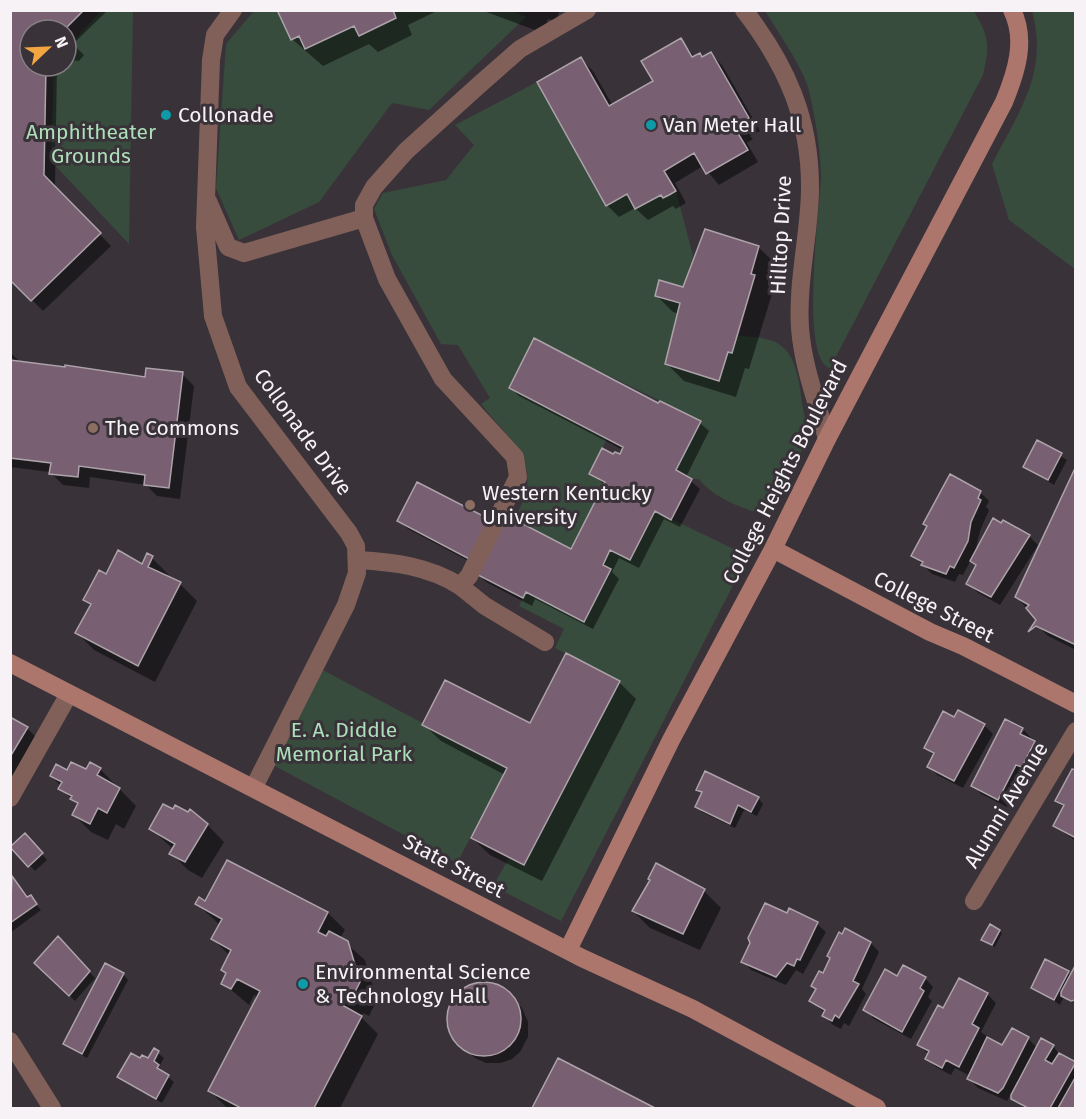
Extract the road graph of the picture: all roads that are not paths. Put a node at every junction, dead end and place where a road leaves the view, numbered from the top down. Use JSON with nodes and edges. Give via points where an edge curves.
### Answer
{"nodes":[{"id":1,"x":233,"y":10,"type":"edge"},
{"id":2,"x":587,"y":10,"type":"edge"},
{"id":3,"x":744,"y":10,"type":"edge"},
{"id":4,"x":1012,"y":10,"type":"edge"},
{"id":5,"x":206,"y":196,"type":"junction"},
{"id":6,"x":364,"y":218,"type":"junction"},
{"id":7,"x":827,"y":439,"type":"junction"},
{"id":8,"x":773,"y":549,"type":"junction"},
{"id":9,"x":357,"y":560,"type":"junction"},
{"id":10,"x":460,"y":586,"type":"junction"},
{"id":11,"x":545,"y":642,"type":"dead end"},
{"id":12,"x":10,"y":663,"type":"edge"},
{"id":13,"x":69,"y":694,"type":"junction"},
{"id":14,"x":1076,"y":704,"type":"edge"},
{"id":15,"x":1076,"y":731,"type":"edge"},
{"id":16,"x":254,"y":787,"type":"junction"},
{"id":17,"x":10,"y":798,"type":"edge"},
{"id":18,"x":974,"y":901,"type":"dead end"},
{"id":19,"x":568,"y":950,"type":"junction"},
{"id":20,"x":10,"y":1041,"type":"edge"},
{"id":21,"x":52,"y":1108,"type":"edge"},
{"id":22,"x":877,"y":1108,"type":"edge"}],
"edges":[{"from":1,"to":5,"type":"street","name":"Collonade Drive","via":[[215,35],[211,60]]},
{"from":2,"to":6,"type":"street","via":[[520,50],[425,133],[374,187],[364,205]]},
{"from":3,"to":7,"type":"street","name":"Hilltop Drive","via":[[772,48],[799,104],[810,191],[800,283],[800,327],[806,371]]},
{"from":4,"to":7,"type":"street","name":"College Heights Boulevard","via":[[1020,41],[1015,75],[1004,102]]},
{"from":5,"to":6,"type":"street","via":[[228,247],[235,252],[244,253]]},
{"from":5,"to":9,"type":"street","name":"Collonade Drive","via":[[213,316],[238,387],[349,533],[356,546]]},
{"from":6,"to":10,"type":"street","via":[[387,279],[443,379],[515,457],[518,477],[469,576]]},
{"from":7,"to":8,"type":"street","name":"College Heights Boulevard"},
{"from":8,"to":14,"type":"street","name":"College Street"},
{"from":8,"to":19,"type":"street","name":"College Heights Boulevard","via":[[671,740]]},
{"from":9,"to":10,"type":"street","via":[[405,564],[440,574]]},
{"from":9,"to":16,"type":"street","name":"Collonade Drive","via":[[357,573],[346,605]]},
{"from":10,"to":11,"type":"street"},
{"from":12,"to":13,"type":"street","name":"State Street"},
{"from":13,"to":16,"type":"street","name":"State Street"},
{"from":13,"to":17,"type":"street"},
{"from":15,"to":18,"type":"street","name":"Alumni Avenue"},
{"from":16,"to":19,"type":"street","name":"State Street"},
{"from":19,"to":22,"type":"street","name":"State Street","via":[[693,1009]]},
{"from":20,"to":21,"type":"street"}]}
